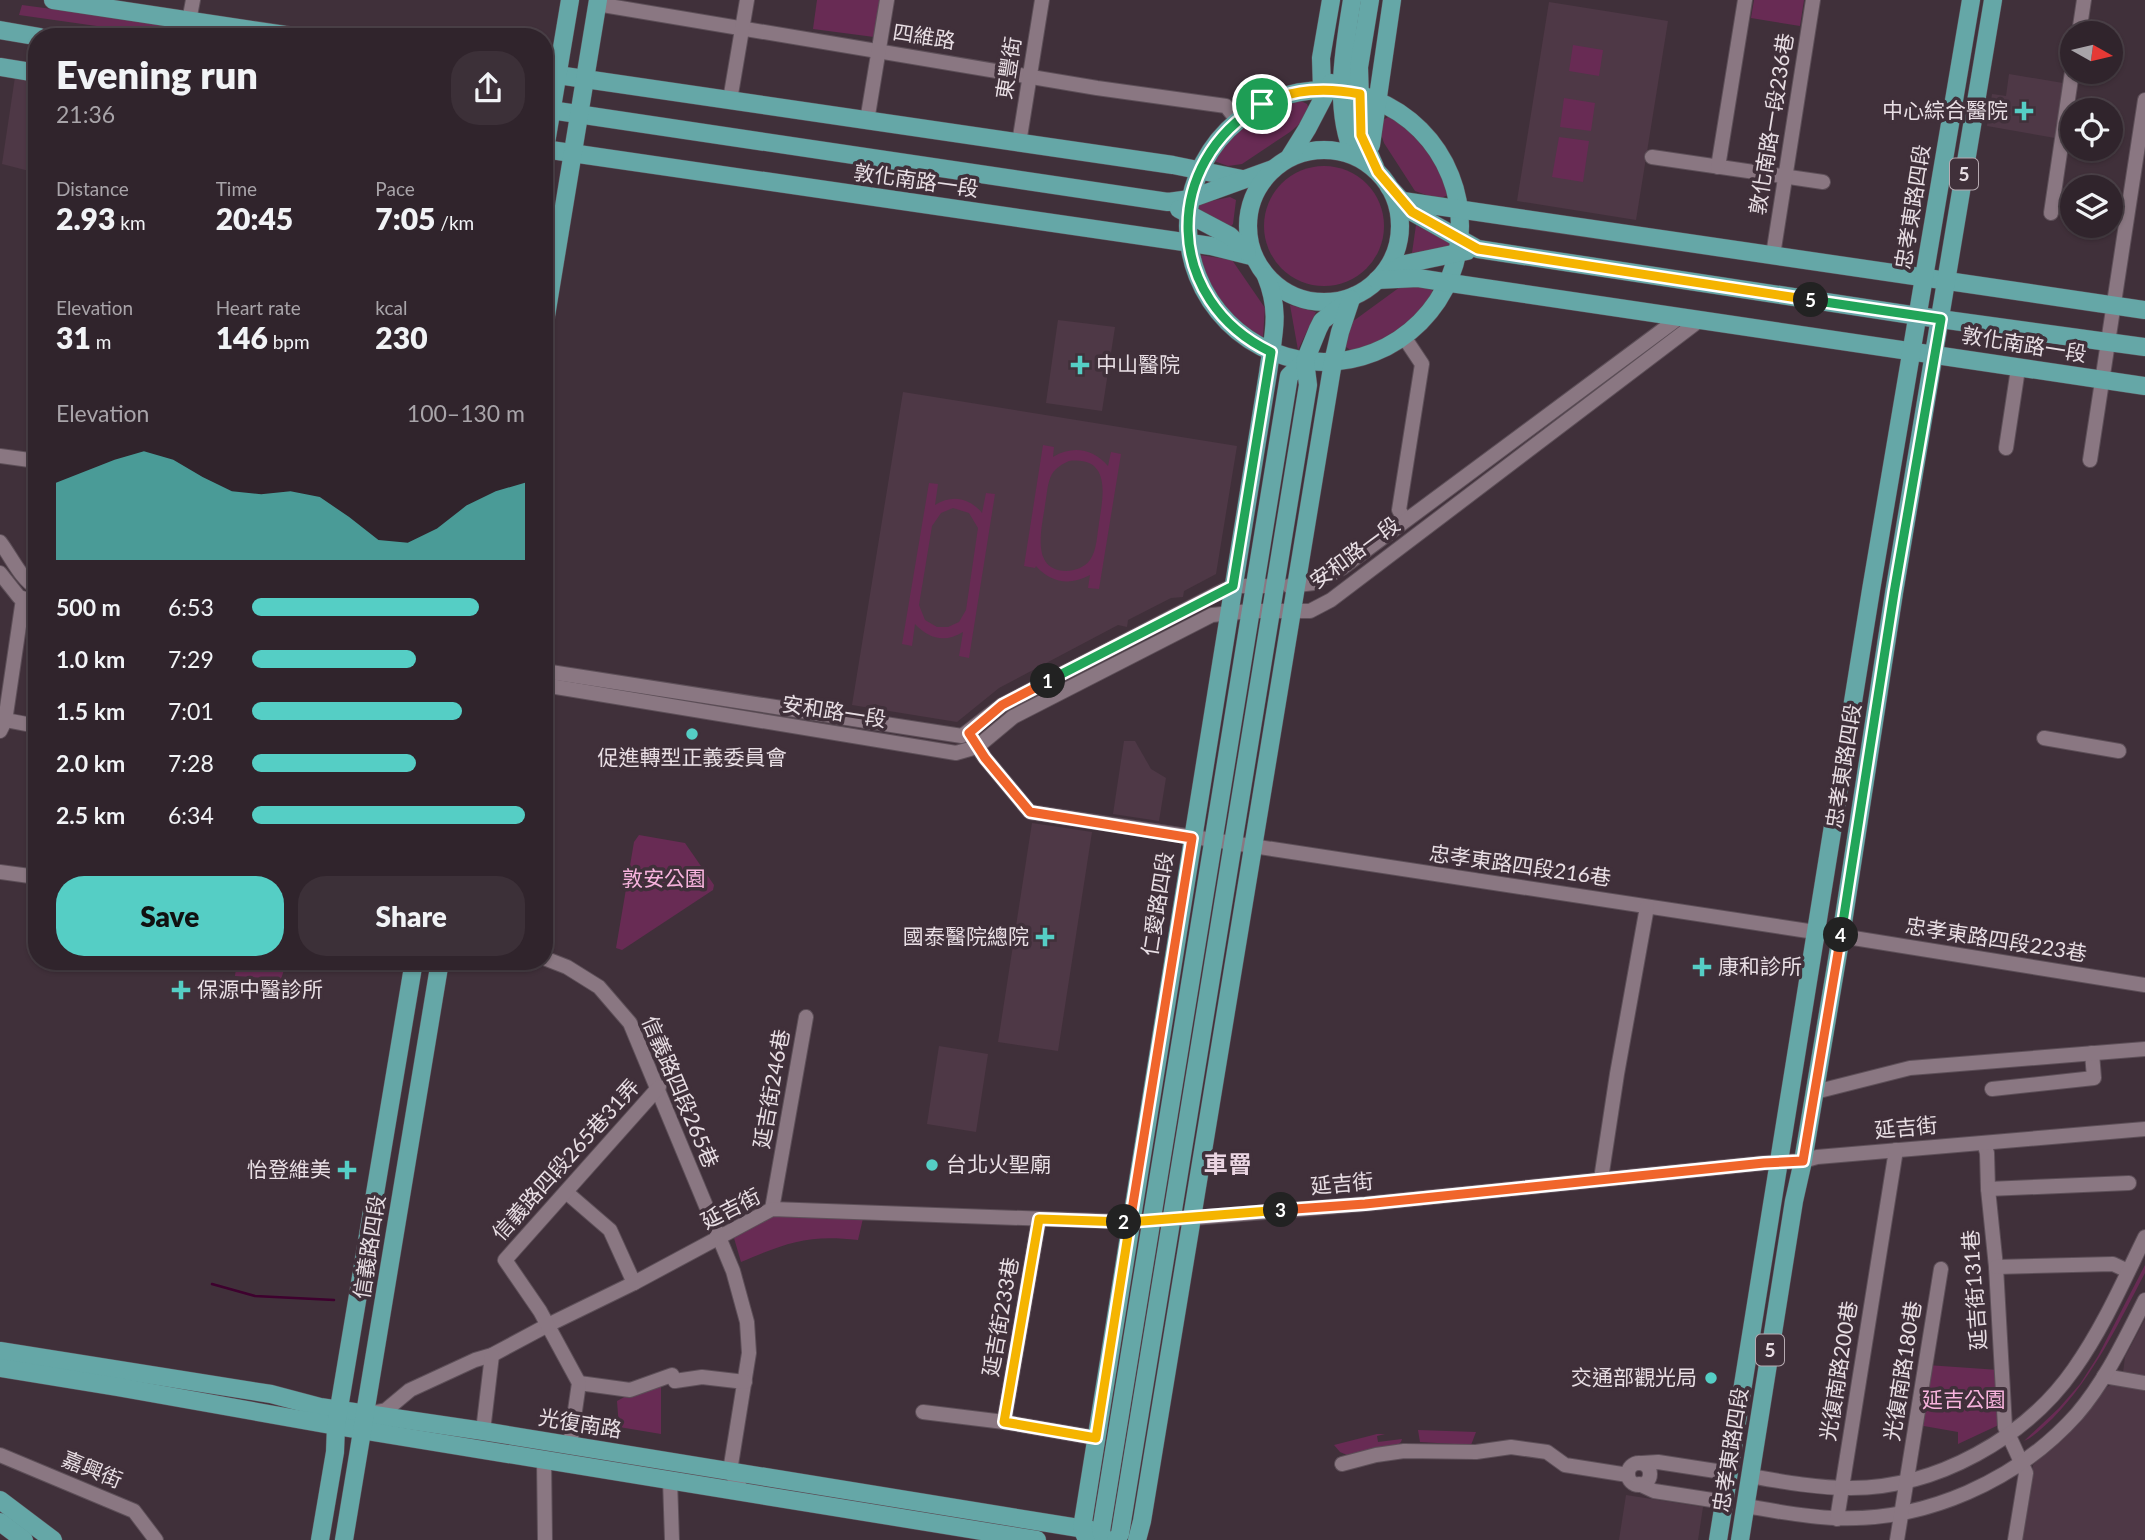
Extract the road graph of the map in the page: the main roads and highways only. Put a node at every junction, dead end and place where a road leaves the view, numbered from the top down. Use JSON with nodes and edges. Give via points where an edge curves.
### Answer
{"nodes":[{"id":1,"x":53,"y":0,"type":"edge"},
{"id":2,"x":570,"y":0,"type":"edge"},
{"id":3,"x":1331,"y":0,"type":"edge"},
{"id":4,"x":1352,"y":0,"type":"edge"},
{"id":5,"x":1370,"y":0,"type":"edge"},
{"id":6,"x":1392,"y":0,"type":"edge"},
{"id":7,"x":1970,"y":0,"type":"edge"},
{"id":8,"x":1993,"y":0,"type":"edge"},
{"id":9,"x":598,"y":2,"type":"edge"},
{"id":10,"x":182,"y":28,"type":"edge"},
{"id":11,"x":0,"y":30,"type":"edge"},
{"id":12,"x":28,"y":35,"type":"edge"},
{"id":13,"x":553,"y":66,"type":"edge"},
{"id":14,"x":0,"y":67,"type":"edge"},
{"id":15,"x":28,"y":72,"type":"edge"},
{"id":16,"x":553,"y":74,"type":"edge"},
{"id":17,"x":585,"y":79,"type":"junction"},
{"id":18,"x":1346,"y":93,"type":"junction"},
{"id":19,"x":553,"y":111,"type":"edge"},
{"id":20,"x":579,"y":115,"type":"junction"},
{"id":21,"x":553,"y":152,"type":"edge"},
{"id":22,"x":573,"y":153,"type":"junction"},
{"id":23,"x":1289,"y":158,"type":"junction"},
{"id":24,"x":1368,"y":162,"type":"junction"},
{"id":25,"x":1273,"y":169,"type":"junction"},
{"id":26,"x":1199,"y":171,"type":"junction"},
{"id":27,"x":1242,"y":179,"type":"junction"},
{"id":28,"x":1390,"y":187,"type":"junction"},
{"id":29,"x":1403,"y":201,"type":"junction"},
{"id":30,"x":1189,"y":206,"type":"junction"},
{"id":31,"x":1459,"y":208,"type":"junction"},
{"id":32,"x":1189,"y":243,"type":"junction"},
{"id":33,"x":1458,"y":246,"type":"junction"},
{"id":34,"x":1258,"y":265,"type":"junction"},
{"id":35,"x":553,"y":274,"type":"edge"},
{"id":36,"x":1925,"y":277,"type":"junction"},
{"id":37,"x":1377,"y":280,"type":"junction"},
{"id":38,"x":1948,"y":280,"type":"junction"},
{"id":39,"x":1447,"y":284,"type":"junction"},
{"id":40,"x":1353,"y":298,"type":"junction"},
{"id":41,"x":2145,"y":310,"type":"edge"},
{"id":42,"x":1918,"y":316,"type":"junction"},
{"id":43,"x":1941,"y":319,"type":"junction"},
{"id":44,"x":2145,"y":347,"type":"edge"},
{"id":45,"x":1911,"y":351,"type":"junction"},
{"id":46,"x":1271,"y":352,"type":"junction"},
{"id":47,"x":1934,"y":355,"type":"junction"},
{"id":48,"x":1305,"y":362,"type":"junction"},
{"id":49,"x":1333,"y":362,"type":"junction"},
{"id":50,"x":2145,"y":386,"type":"edge"},
{"id":51,"x":412,"y":970,"type":"edge"},
{"id":52,"x":439,"y":970,"type":"edge"},
{"id":53,"x":0,"y":1351,"type":"edge"},
{"id":54,"x":0,"y":1368,"type":"edge"},
{"id":55,"x":337,"y":1418,"type":"junction"},
{"id":56,"x":365,"y":1422,"type":"junction"},
{"id":57,"x":0,"y":1500,"type":"edge"},
{"id":58,"x":0,"y":1522,"type":"edge"},
{"id":59,"x":1115,"y":1537,"type":"edge"},
{"id":60,"x":24,"y":1540,"type":"edge"},
{"id":61,"x":52,"y":1540,"type":"edge"},
{"id":62,"x":320,"y":1540,"type":"edge"},
{"id":63,"x":344,"y":1540,"type":"edge"},
{"id":64,"x":1037,"y":1540,"type":"edge"},
{"id":65,"x":1718,"y":1540,"type":"edge"},
{"id":66,"x":1740,"y":1540,"type":"edge"}],
"edges":[{"from":1,"to":10,"type":"main road"},
{"from":2,"to":13,"type":"main road"},
{"from":3,"to":18,"type":"main road","via":[[1321,58]]},
{"from":4,"to":18,"type":"main road","via":[[1341,64]]},
{"from":5,"to":18,"type":"main road","via":[[1359,67]]},
{"from":6,"to":18,"type":"main road"},
{"from":7,"to":36,"type":"main road","name":"忠孝東路四段","number":"5"},
{"from":8,"to":38,"type":"main road","name":"忠孝東路四段","number":"5"},
{"from":9,"to":17,"type":"main road"},
{"from":11,"to":12,"type":"main road"},
{"from":14,"to":15,"type":"main road"},
{"from":16,"to":17,"type":"main road"},
{"from":17,"to":20,"type":"main road"},
{"from":17,"to":26,"type":"main road"},
{"from":18,"to":23,"type":"main road","via":[[1307,129]]},
{"from":18,"to":24,"type":"main road"},
{"from":18,"to":24,"type":"main road","via":[[1346,131]]},
{"from":18,"to":26,"type":"main road","via":[[1301,91],[1274,98],[1237,120],[1216,142]]},
{"from":18,"to":31,"type":"main road","via":[[1415,124],[1431,141],[1452,180]]},
{"from":19,"to":20,"type":"main road","name":"敦化南路一段"},
{"from":20,"to":22,"type":"main road"},
{"from":20,"to":30,"type":"main road","name":"敦化南路一段"},
{"from":21,"to":22,"type":"main road","name":"敦化南路一段"},
{"from":22,"to":32,"type":"main road","name":"敦化南路一段"},
{"from":22,"to":35,"type":"main road"},
{"from":23,"to":24,"type":"main road","via":[[1321,149],[1338,150]]},
{"from":23,"to":25,"type":"main road"},
{"from":24,"to":28,"type":"main road"},
{"from":25,"to":27,"type":"main road"},
{"from":25,"to":34,"type":"main road","via":[[1250,206],[1248,231]]},
{"from":26,"to":27,"type":"main road"},
{"from":26,"to":30,"type":"main road"},
{"from":27,"to":30,"type":"main road"},
{"from":28,"to":29,"type":"main road","name":"敦化南路一段"},
{"from":28,"to":37,"type":"main road","via":[[1400,225],[1390,264]]},
{"from":29,"to":31,"type":"main road"},
{"from":29,"to":33,"type":"main road","name":"敦化南路一段"},
{"from":30,"to":32,"type":"main road"},
{"from":30,"to":34,"type":"main road","name":"敦化南路一段","via":[[1230,236]]},
{"from":31,"to":33,"type":"main road"},
{"from":31,"to":36,"type":"main road"},
{"from":32,"to":34,"type":"main road","name":"敦化南路一段","via":[[1229,249]]},
{"from":32,"to":46,"type":"main road","via":[[1198,278],[1215,309],[1240,334]]},
{"from":33,"to":37,"type":"main road","via":[[1405,264]]},
{"from":33,"to":39,"type":"main road"},
{"from":33,"to":42,"type":"main road","name":"敦化南路一段"},
{"from":34,"to":40,"type":"main road","via":[[1279,287],[1302,299],[1329,302]]},
{"from":34,"to":46,"type":"main road","name":"仁愛路四段","via":[[1274,297]]},
{"from":36,"to":38,"type":"main road"},
{"from":36,"to":42,"type":"main road","name":"忠孝東路四段","number":"5"},
{"from":37,"to":39,"type":"main road","name":"敦化南路一段","via":[[1418,278]]},
{"from":37,"to":40,"type":"main road"},
{"from":38,"to":41,"type":"main road"},
{"from":38,"to":43,"type":"main road","name":"忠孝東路四段","number":"5"},
{"from":39,"to":45,"type":"main road","name":"敦化南路一段"},
{"from":39,"to":49,"type":"main road","via":[[1430,311],[1404,337],[1370,354]]},
{"from":40,"to":48,"type":"main road","name":"仁愛路四段","via":[[1322,321]]},
{"from":40,"to":49,"type":"main road"},
{"from":42,"to":43,"type":"main road","name":"敦化南路一段"},
{"from":42,"to":45,"type":"main road","name":"忠孝東路四段","number":"5"},
{"from":43,"to":44,"type":"main road","name":"敦化南路一段"},
{"from":43,"to":47,"type":"main road","name":"忠孝東路四段","number":"5"},
{"from":45,"to":47,"type":"main road","name":"敦化南路一段"},
{"from":45,"to":65,"type":"main road","name":"忠孝東路四段","number":"5"},
{"from":46,"to":48,"type":"main road"},
{"from":46,"to":59,"type":"main road","name":"仁愛路四段","via":[[1096,1438]]},
{"from":47,"to":50,"type":"main road","name":"敦化南路一段"},
{"from":47,"to":66,"type":"main road","name":"忠孝東路四段","number":"5"},
{"from":48,"to":49,"type":"main road"},
{"from":48,"to":59,"type":"main road","name":"仁愛路四段","via":[[1308,385],[1172,1219]]},
{"from":48,"to":59,"type":"main road","name":"仁愛路四段","via":[[1289,376],[1150,1221]]},
{"from":49,"to":59,"type":"main road","via":[[1194,1218]]},
{"from":51,"to":55,"type":"main road","name":"信義路四段"},
{"from":52,"to":56,"type":"main road","name":"信義路四段"},
{"from":53,"to":55,"type":"main road","name":"光復南路","via":[[271,1394],[320,1407]]},
{"from":54,"to":55,"type":"main road","name":"光復南路"},
{"from":55,"to":56,"type":"main road","name":"光復南路"},
{"from":55,"to":62,"type":"main road","name":"信義路四段"},
{"from":56,"to":59,"type":"main road","name":"光復南路","via":[[483,1431]]},
{"from":56,"to":63,"type":"main road","name":"信義路四段"},
{"from":56,"to":64,"type":"main road","name":"光復南路","via":[[544,1460]]},
{"from":57,"to":61,"type":"main road"},
{"from":58,"to":60,"type":"main road"}]}
